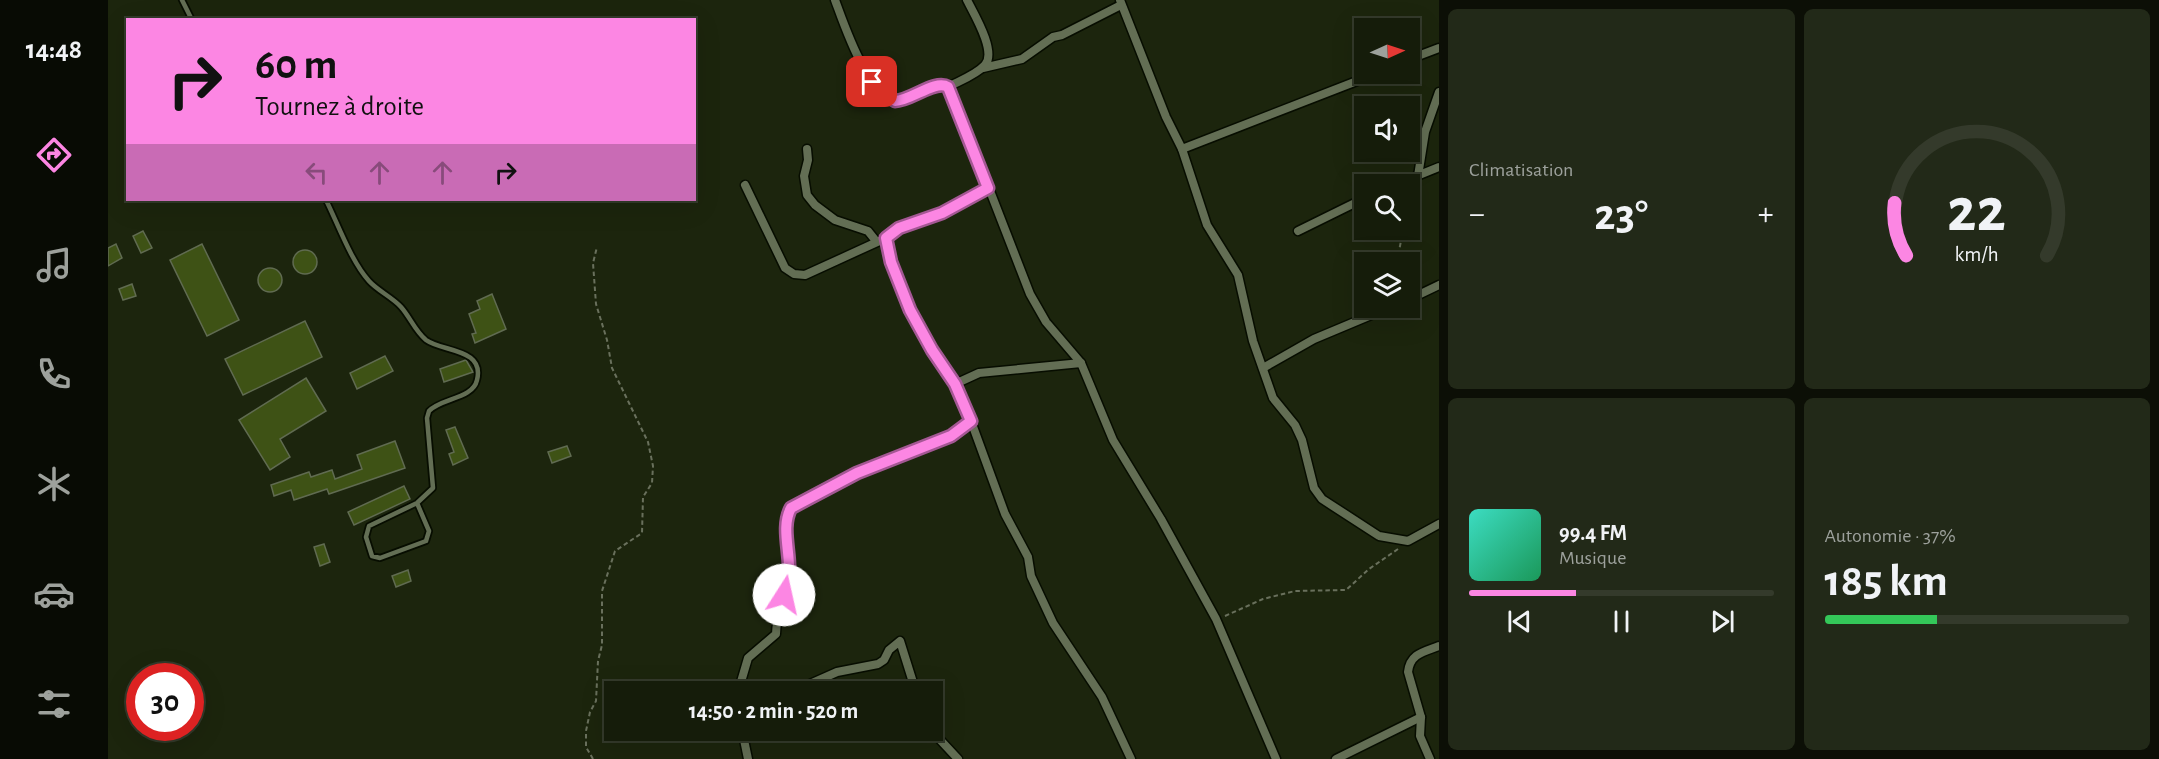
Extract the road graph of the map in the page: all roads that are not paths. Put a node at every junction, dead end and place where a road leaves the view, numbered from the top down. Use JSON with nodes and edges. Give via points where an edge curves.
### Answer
{"nodes":[{"id":1,"x":182,"y":0,"type":"edge"},
{"id":2,"x":835,"y":0,"type":"edge"},
{"id":3,"x":967,"y":0,"type":"edge"},
{"id":4,"x":1121,"y":3,"type":"edge"},
{"id":5,"x":191,"y":18,"type":"edge"},
{"id":6,"x":1439,"y":48,"type":"edge"},
{"id":7,"x":1420,"y":55,"type":"edge"},
{"id":8,"x":983,"y":68,"type":"junction"},
{"id":9,"x":1354,"y":82,"type":"edge"},
{"id":10,"x":948,"y":87,"type":"junction"},
{"id":11,"x":1439,"y":92,"type":"edge"},
{"id":12,"x":807,"y":149,"type":"dead end"},
{"id":13,"x":1182,"y":149,"type":"junction"},
{"id":14,"x":1439,"y":167,"type":"edge"},
{"id":15,"x":1418,"y":174,"type":"edge"},
{"id":16,"x":1420,"y":175,"type":"edge"},
{"id":17,"x":745,"y":185,"type":"dead end"},
{"id":18,"x":988,"y":188,"type":"junction"},
{"id":19,"x":326,"y":201,"type":"edge"},
{"id":20,"x":1354,"y":203,"type":"edge"},
{"id":21,"x":1298,"y":231,"type":"dead end"},
{"id":22,"x":886,"y":238,"type":"junction"},
{"id":23,"x":876,"y":241,"type":"junction"},
{"id":24,"x":1439,"y":285,"type":"edge"},
{"id":25,"x":1420,"y":294,"type":"edge"},
{"id":26,"x":1364,"y":318,"type":"edge"},
{"id":27,"x":1081,"y":363,"type":"junction"},
{"id":28,"x":1263,"y":368,"type":"junction"},
{"id":29,"x":955,"y":384,"type":"junction"},
{"id":30,"x":971,"y":421,"type":"junction"},
{"id":31,"x":417,"y":503,"type":"junction"},
{"id":32,"x":1439,"y":524,"type":"edge"},
{"id":33,"x":1439,"y":646,"type":"edge"},
{"id":34,"x":741,"y":681,"type":"edge"},
{"id":35,"x":817,"y":681,"type":"edge"},
{"id":36,"x":913,"y":681,"type":"edge"},
{"id":37,"x":1421,"y":717,"type":"junction"},
{"id":38,"x":744,"y":741,"type":"edge"},
{"id":39,"x":941,"y":741,"type":"edge"},
{"id":40,"x":748,"y":759,"type":"edge"},
{"id":41,"x":957,"y":759,"type":"edge"},
{"id":42,"x":1131,"y":759,"type":"edge"},
{"id":43,"x":1276,"y":759,"type":"edge"},
{"id":44,"x":1336,"y":759,"type":"edge"},
{"id":45,"x":1430,"y":759,"type":"edge"}],
"edges":[{"from":1,"to":5,"type":"lane"},
{"from":2,"to":10,"type":"street","via":[[860,65],[889,97],[900,101],[937,85]]},
{"from":3,"to":8,"type":"street","via":[[987,42],[988,61]]},
{"from":4,"to":8,"type":"street","via":[[1053,37],[1022,58]]},
{"from":4,"to":13,"type":"street"},
{"from":6,"to":7,"type":"street"},
{"from":8,"to":10,"type":"street"},
{"from":9,"to":13,"type":"street"},
{"from":10,"to":18,"type":"street"},
{"from":11,"to":15,"type":"street","via":[[1425,132]]},
{"from":12,"to":23,"type":"street","via":[[807,195],[835,220],[868,231]]},
{"from":13,"to":28,"type":"street","via":[[1208,225],[1238,275]]},
{"from":14,"to":16,"type":"street"},
{"from":17,"to":23,"type":"street","via":[[785,268],[794,274],[805,275]]},
{"from":18,"to":22,"type":"street","via":[[942,213],[899,228]]},
{"from":18,"to":27,"type":"street","via":[[1030,294],[1046,322]]},
{"from":19,"to":31,"type":"lane","via":[[369,281],[400,306],[428,341],[466,353],[478,373],[470,391],[429,411],[433,488]]},
{"from":20,"to":21,"type":"street"},
{"from":22,"to":23,"type":"street"},
{"from":22,"to":29,"type":"street","via":[[910,310]]},
{"from":24,"to":25,"type":"street"},
{"from":26,"to":28,"type":"street","via":[[1314,339]]},
{"from":27,"to":29,"type":"street","via":[[979,373]]},
{"from":27,"to":43,"type":"street","via":[[1113,440],[1216,619]]},
{"from":28,"to":32,"type":"street","via":[[1273,398],[1302,440],[1311,479],[1322,499],[1379,536],[1408,541]]},
{"from":29,"to":30,"type":"street"},
{"from":30,"to":34,"type":"street","via":[[951,436],[857,473],[791,508],[787,515],[789,572],[776,619],[776,634],[747,658]]},
{"from":30,"to":42,"type":"street","via":[[1005,514],[1028,557],[1031,576],[1049,615],[1102,697]]},
{"from":31,"to":31,"type":"lane","via":[[369,526],[366,537],[372,556],[380,558],[426,541],[429,531]]},
{"from":33,"to":37,"type":"street","via":[[1415,655],[1409,665]]},
{"from":35,"to":36,"type":"street","via":[[837,672],[878,664],[900,640]]},
{"from":37,"to":44,"type":"street"},
{"from":37,"to":45,"type":"street","via":[[1420,736]]},
{"from":38,"to":40,"type":"street"},
{"from":39,"to":41,"type":"street"}]}
